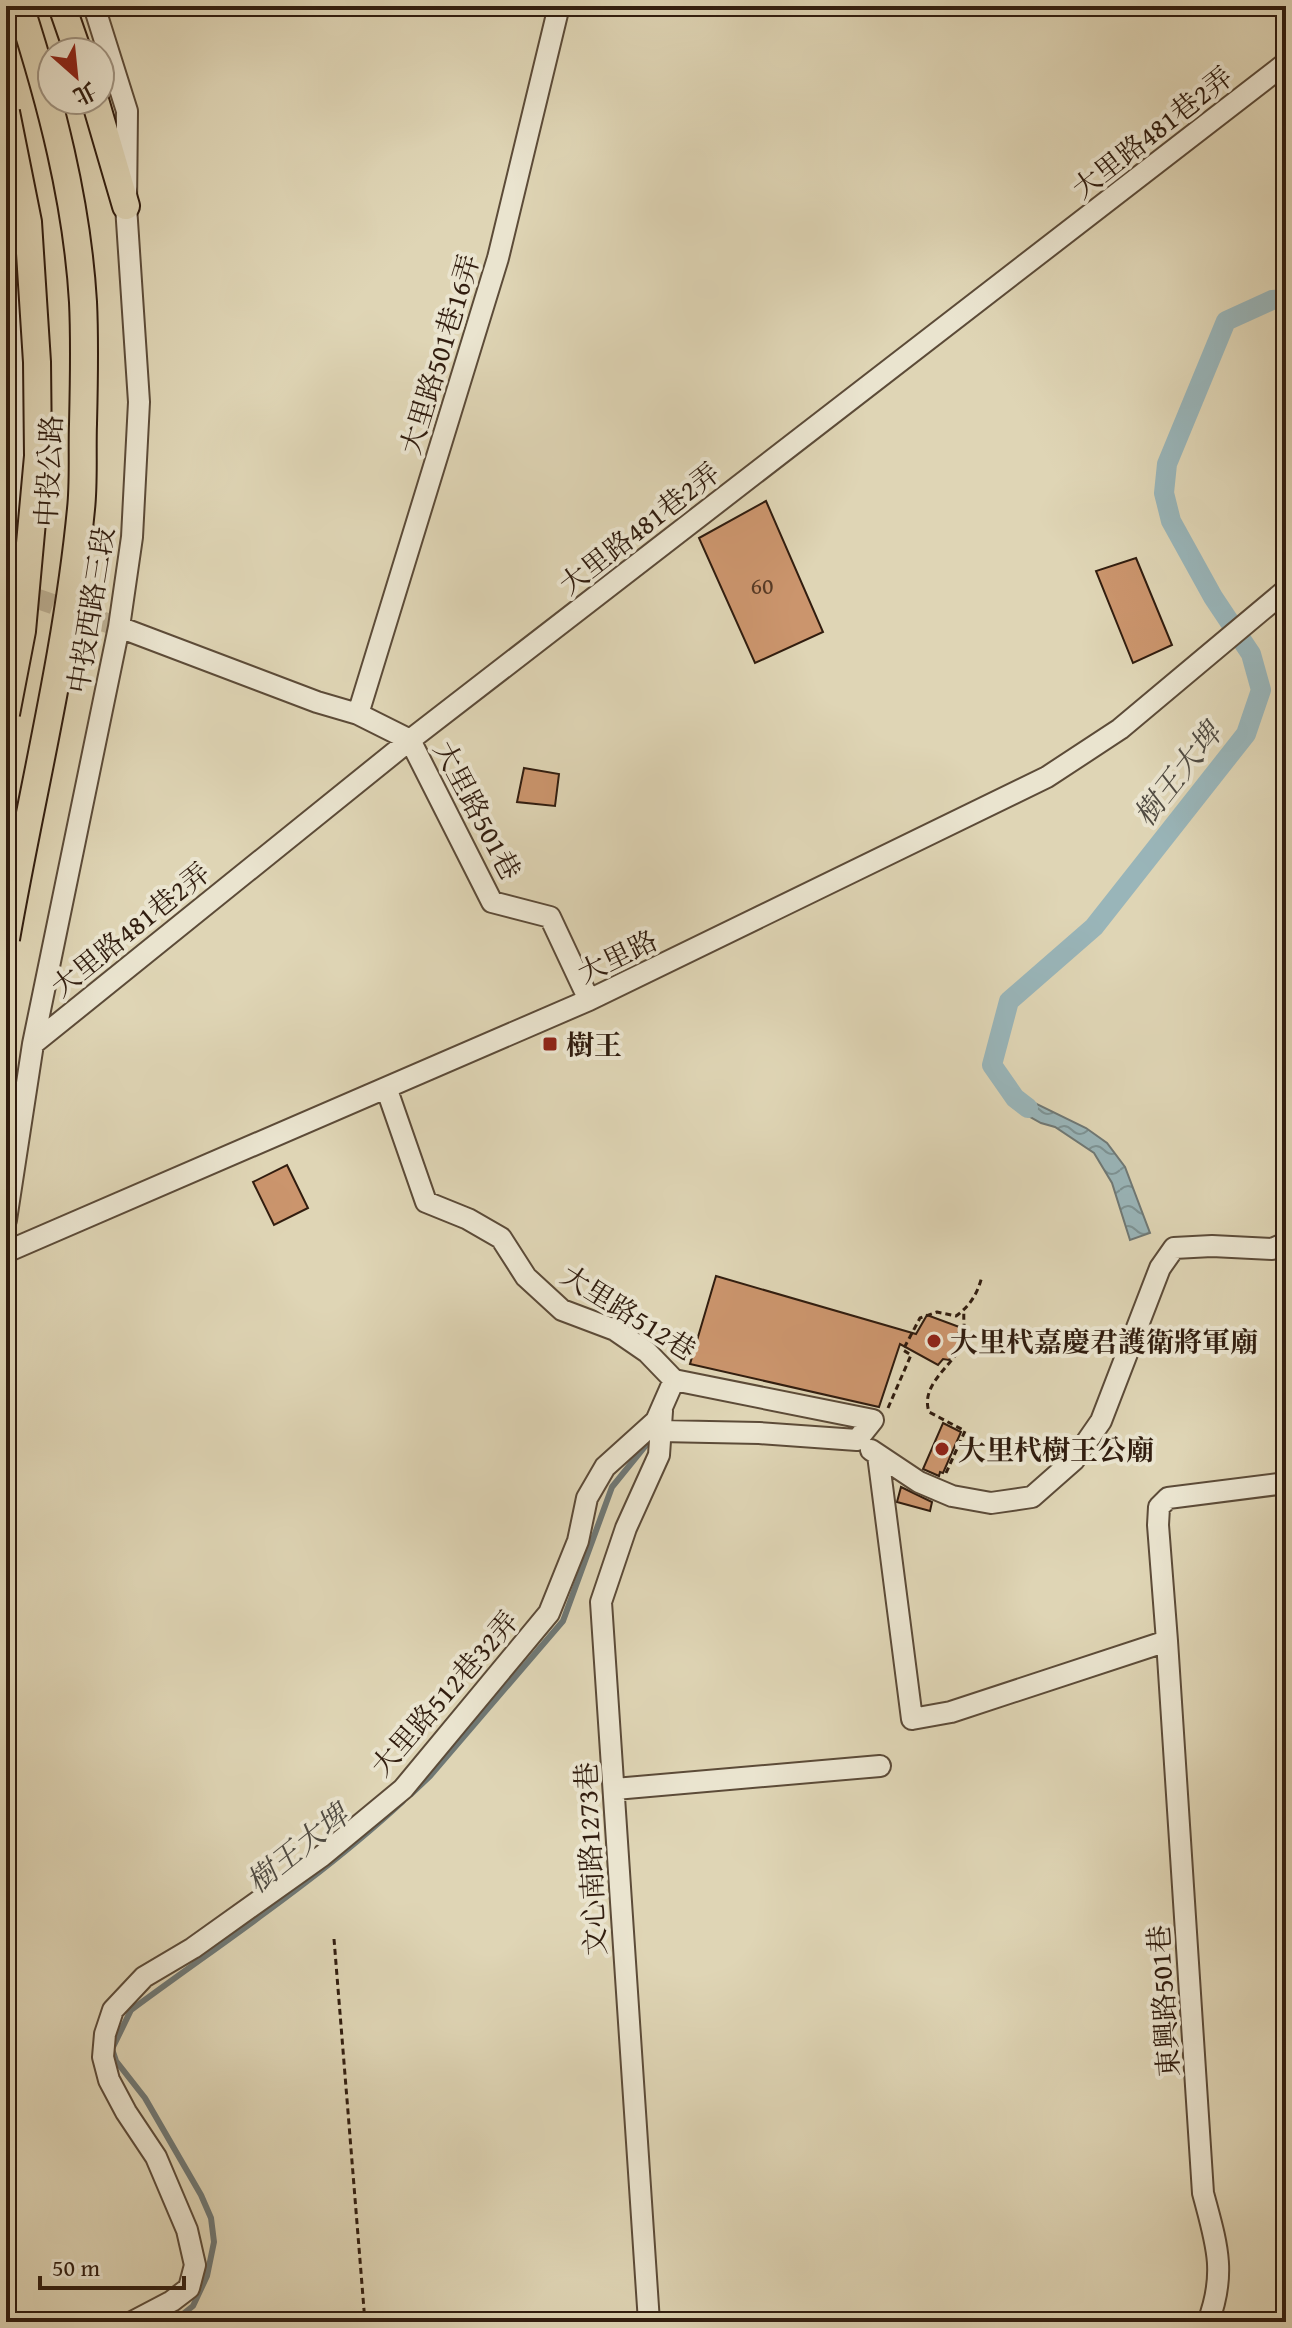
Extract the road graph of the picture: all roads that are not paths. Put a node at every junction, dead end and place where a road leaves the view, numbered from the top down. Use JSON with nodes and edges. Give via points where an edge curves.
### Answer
{"nodes":[{"id":1,"x":20,"y":6,"type":"edge"},
{"id":2,"x":62,"y":6,"type":"edge"},
{"id":3,"x":94,"y":6,"type":"edge"},
{"id":4,"x":559,"y":6,"type":"edge"},
{"id":5,"x":72,"y":36,"type":"edge"},
{"id":6,"x":1286,"y":63,"type":"edge"},
{"id":7,"x":6,"y":112,"type":"edge"},
{"id":8,"x":100,"y":116,"type":"edge"},
{"id":9,"x":126,"y":206,"type":"junction"},
{"id":10,"x":6,"y":266,"type":"edge"},
{"id":11,"x":6,"y":547,"type":"edge"},
{"id":12,"x":1286,"y":590,"type":"edge"},
{"id":13,"x":119,"y":627,"type":"junction"},
{"id":14,"x":6,"y":714,"type":"edge"},
{"id":15,"x":358,"y":714,"type":"junction"},
{"id":16,"x":410,"y":740,"type":"junction"},
{"id":17,"x":6,"y":939,"type":"edge"},
{"id":18,"x":589,"y":1000,"type":"junction"},
{"id":19,"x":33,"y":1044,"type":"junction"},
{"id":20,"x":387,"y":1090,"type":"junction"},
{"id":21,"x":6,"y":1220,"type":"edge"},
{"id":22,"x":1286,"y":1243,"type":"edge"},
{"id":23,"x":6,"y":1252,"type":"edge"},
{"id":24,"x":674,"y":1380,"type":"junction"},
{"id":25,"x":662,"y":1405,"type":"junction"},
{"id":26,"x":660,"y":1431,"type":"junction"},
{"id":27,"x":857,"y":1440,"type":"junction"},
{"id":28,"x":878,"y":1455,"type":"junction"},
{"id":29,"x":1286,"y":1483,"type":"edge"},
{"id":30,"x":1167,"y":1641,"type":"junction"},
{"id":31,"x":880,"y":1766,"type":"dead end"},
{"id":32,"x":615,"y":1789,"type":"junction"},
{"id":33,"x":132,"y":2322,"type":"edge"},
{"id":34,"x":649,"y":2322,"type":"edge"},
{"id":35,"x":1208,"y":2322,"type":"edge"}],
"edges":[{"from":1,"to":17,"type":"main road","name":"中投公路","bridge":true,"via":[[66,175],[83,301],[84,391],[81,507],[71,585]]},
{"from":2,"to":5,"type":"main road"},
{"from":3,"to":9,"type":"street","name":"中投西路三段","via":[[127,111]]},
{"from":4,"to":15,"type":"street","name":"大里路501巷16弄","via":[[498,258]]},
{"from":6,"to":16,"type":"street","name":"大里路481巷2弄"},
{"from":7,"to":14,"type":"main road","name":"中投公路","bridge":true,"via":[[28,222],[38,456],[22,631]]},
{"from":8,"to":9,"type":"main road"},
{"from":9,"to":13,"type":"street","name":"中投西路三段","via":[[139,402],[132,537]]},
{"from":10,"to":11,"type":"street","via":[[18,430]]},
{"from":12,"to":18,"type":"street","name":"大里路","via":[[1120,729],[1047,777]]},
{"from":13,"to":15,"type":"street"},
{"from":13,"to":19,"type":"street","name":"中投西路三段"},
{"from":15,"to":16,"type":"street"},
{"from":16,"to":18,"type":"street","name":"大里路501巷","via":[[492,902],[550,917]]},
{"from":16,"to":19,"type":"street","name":"大里路481巷2弄"},
{"from":18,"to":20,"type":"street","name":"大里路"},
{"from":19,"to":21,"type":"street","name":"中投西路三段"},
{"from":20,"to":23,"type":"street","name":"大里路"},
{"from":20,"to":24,"type":"street","name":"大里路512巷","via":[[426,1202],[501,1238],[526,1277],[562,1310],[615,1330]]},
{"from":22,"to":28,"type":"street","via":[[1272,1249],[1174,1248],[1160,1268],[1101,1421],[1074,1460],[1032,1497],[991,1503],[952,1496]]},
{"from":24,"to":25,"type":"street","name":"大里路512巷32弄"},
{"from":24,"to":27,"type":"street","name":"大里路512巷","via":[[873,1420]]},
{"from":25,"to":26,"type":"street","name":"文心南路1273巷"},
{"from":25,"to":33,"type":"street","name":"大里路512巷32弄","via":[[656,1421],[605,1467],[587,1498],[578,1541],[549,1613],[403,1789],[322,1856],[144,1977],[113,2010],[103,2057],[109,2080],[156,2157],[187,2230],[195,2265],[189,2288]]},
{"from":26,"to":27,"type":"street"},
{"from":26,"to":32,"type":"street","name":"文心南路1273巷","via":[[659,1455],[601,1602]]},
{"from":27,"to":28,"type":"street"},
{"from":28,"to":30,"type":"street","via":[[912,1719],[951,1712]]},
{"from":29,"to":30,"type":"street","via":[[1168,1498],[1159,1507]]},
{"from":30,"to":35,"type":"street","name":"東興路501巷","via":[[1203,2193],[1218,2249],[1219,2279]]},
{"from":31,"to":32,"type":"street"},
{"from":32,"to":34,"type":"street","name":"文心南路1273巷"}]}
